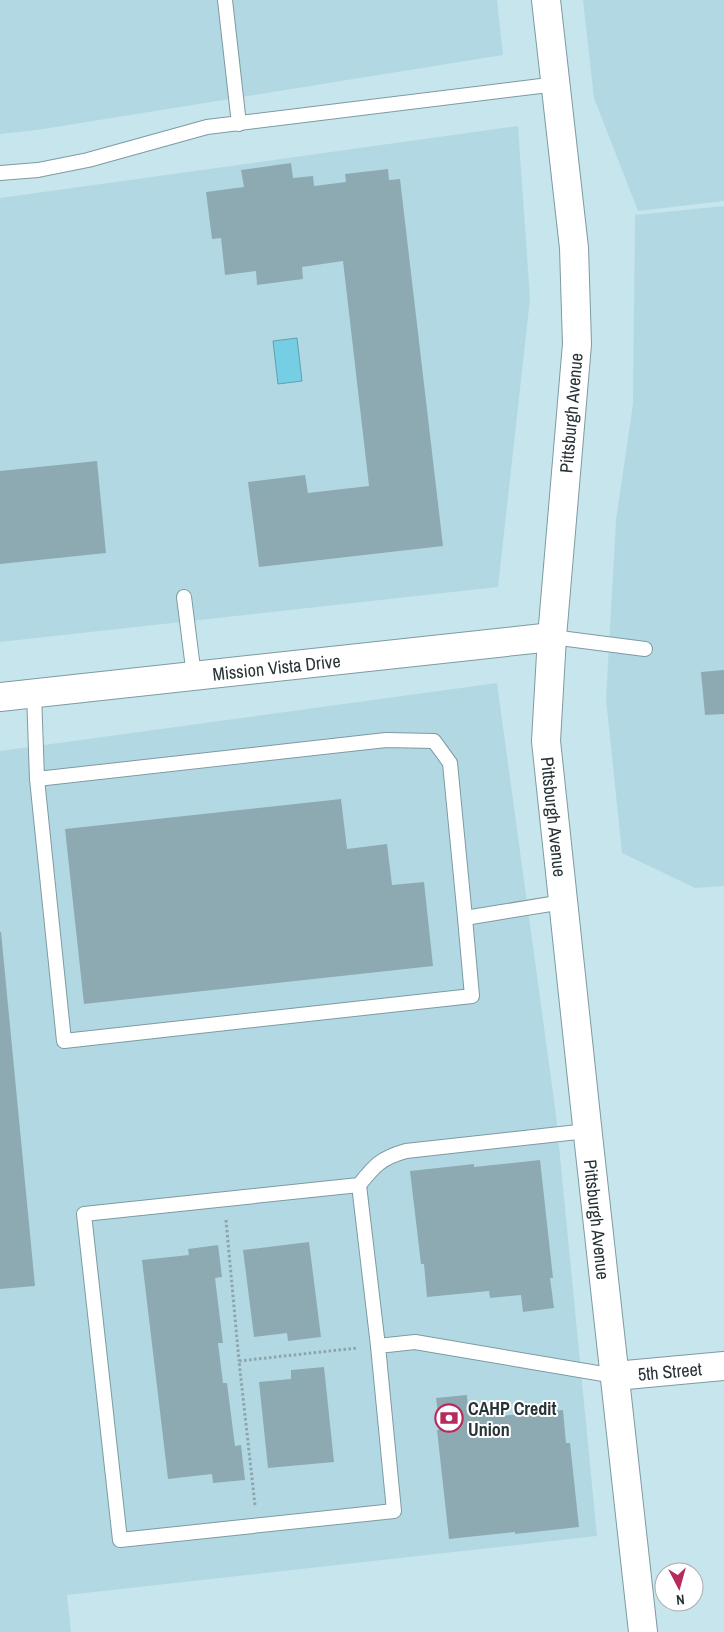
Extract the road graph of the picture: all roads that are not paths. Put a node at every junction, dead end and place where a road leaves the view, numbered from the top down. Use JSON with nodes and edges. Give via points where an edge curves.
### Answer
{"nodes":[{"id":1,"x":225,"y":0,"type":"edge"},
{"id":2,"x":546,"y":0,"type":"edge"},
{"id":3,"x":557,"y":84,"type":"junction"},
{"id":4,"x":239,"y":124,"type":"junction"},
{"id":5,"x":0,"y":173,"type":"edge"},
{"id":6,"x":184,"y":597,"type":"dead end"},
{"id":7,"x":552,"y":637,"type":"junction"},
{"id":8,"x":645,"y":648,"type":"dead end"},
{"id":9,"x":194,"y":676,"type":"junction"},
{"id":10,"x":34,"y":693,"type":"junction"},
{"id":11,"x":0,"y":697,"type":"edge"},
{"id":12,"x":37,"y":779,"type":"junction"},
{"id":13,"x":563,"y":902,"type":"junction"},
{"id":14,"x":465,"y":918,"type":"junction"},
{"id":15,"x":587,"y":1131,"type":"junction"},
{"id":16,"x":359,"y":1185,"type":"junction"},
{"id":17,"x":378,"y":1346,"type":"junction"},
{"id":18,"x":724,"y":1366,"type":"edge"},
{"id":19,"x":615,"y":1376,"type":"junction"},
{"id":20,"x":644,"y":1632,"type":"edge"}],
"edges":[{"from":1,"to":4,"type":"lane"},
{"from":2,"to":3,"type":"street","name":"Pittsburgh Avenue"},
{"from":3,"to":4,"type":"lane"},
{"from":3,"to":7,"type":"street","name":"Pittsburgh Avenue","via":[[574,248],[577,344]]},
{"from":4,"to":5,"type":"lane","via":[[207,127],[88,160],[38,170]]},
{"from":6,"to":9,"type":"lane"},
{"from":7,"to":8,"type":"lane"},
{"from":7,"to":9,"type":"street","name":"Mission Vista Drive"},
{"from":7,"to":13,"type":"street","name":"Pittsburgh Avenue","via":[[546,741]]},
{"from":9,"to":10,"type":"street","name":"Mission Vista Drive"},
{"from":10,"to":11,"type":"street","name":"Mission Vista Drive"},
{"from":10,"to":12,"type":"lane"},
{"from":12,"to":14,"type":"lane","via":[[386,740],[434,741],[450,763]]},
{"from":12,"to":14,"type":"lane","via":[[64,1041],[472,996]]},
{"from":13,"to":14,"type":"lane"},
{"from":13,"to":15,"type":"street","name":"Pittsburgh Avenue"},
{"from":15,"to":16,"type":"lane","via":[[406,1151],[388,1156],[372,1168]]},
{"from":15,"to":19,"type":"street","name":"Pittsburgh Avenue"},
{"from":16,"to":17,"type":"lane"},
{"from":16,"to":17,"type":"lane","via":[[84,1214],[120,1540],[394,1511]]},
{"from":17,"to":19,"type":"lane","via":[[415,1342]]},
{"from":18,"to":19,"type":"street","name":"5th Street"},
{"from":19,"to":20,"type":"street","name":"Pittsburgh Avenue"}]}
